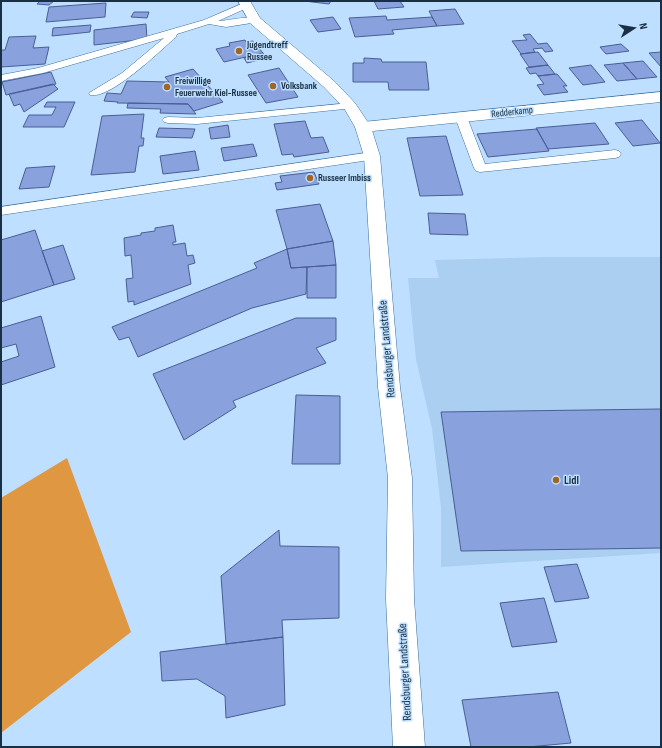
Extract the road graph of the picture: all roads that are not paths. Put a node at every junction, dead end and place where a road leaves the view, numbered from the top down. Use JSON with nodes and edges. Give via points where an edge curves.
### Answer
{"nodes":[{"id":1,"x":248,"y":9,"type":"edge"},
{"id":2,"x":207,"y":22,"type":"junction"},
{"id":3,"x":179,"y":30,"type":"junction"},
{"id":4,"x":1,"y":78,"type":"edge"},
{"id":5,"x":94,"y":93,"type":"dead end"},
{"id":6,"x":661,"y":97,"type":"edge"},
{"id":7,"x":350,"y":106,"type":"junction"},
{"id":8,"x":461,"y":117,"type":"junction"},
{"id":9,"x":168,"y":120,"type":"dead end"},
{"id":10,"x":363,"y":127,"type":"junction"},
{"id":11,"x":615,"y":154,"type":"dead end"},
{"id":12,"x":372,"y":156,"type":"junction"},
{"id":13,"x":1,"y":211,"type":"edge"},
{"id":14,"x":409,"y":747,"type":"edge"}],
"edges":[{"from":1,"to":2,"type":"lane"},
{"from":1,"to":2,"type":"lane","via":[[226,24]]},
{"from":1,"to":7,"type":"street","name":"Rendsburger Landstraße"},
{"from":2,"to":3,"type":"lane"},
{"from":3,"to":4,"type":"lane","via":[[39,71]]},
{"from":3,"to":5,"type":"lane","via":[[122,78],[108,88]]},
{"from":6,"to":8,"type":"street","name":"Redderkamp"},
{"from":7,"to":9,"type":"lane","via":[[197,121]]},
{"from":7,"to":10,"type":"street","name":"Rendsburger Landstraße"},
{"from":8,"to":10,"type":"street","name":"Redderkamp"},
{"from":8,"to":11,"type":"lane","via":[[480,168]]},
{"from":10,"to":12,"type":"street","name":"Rendsburger Landstraße"},
{"from":12,"to":13,"type":"lane"},
{"from":12,"to":14,"type":"street","name":"Rendsburger Landstraße","via":[[390,387],[400,478],[400,599]]}]}
